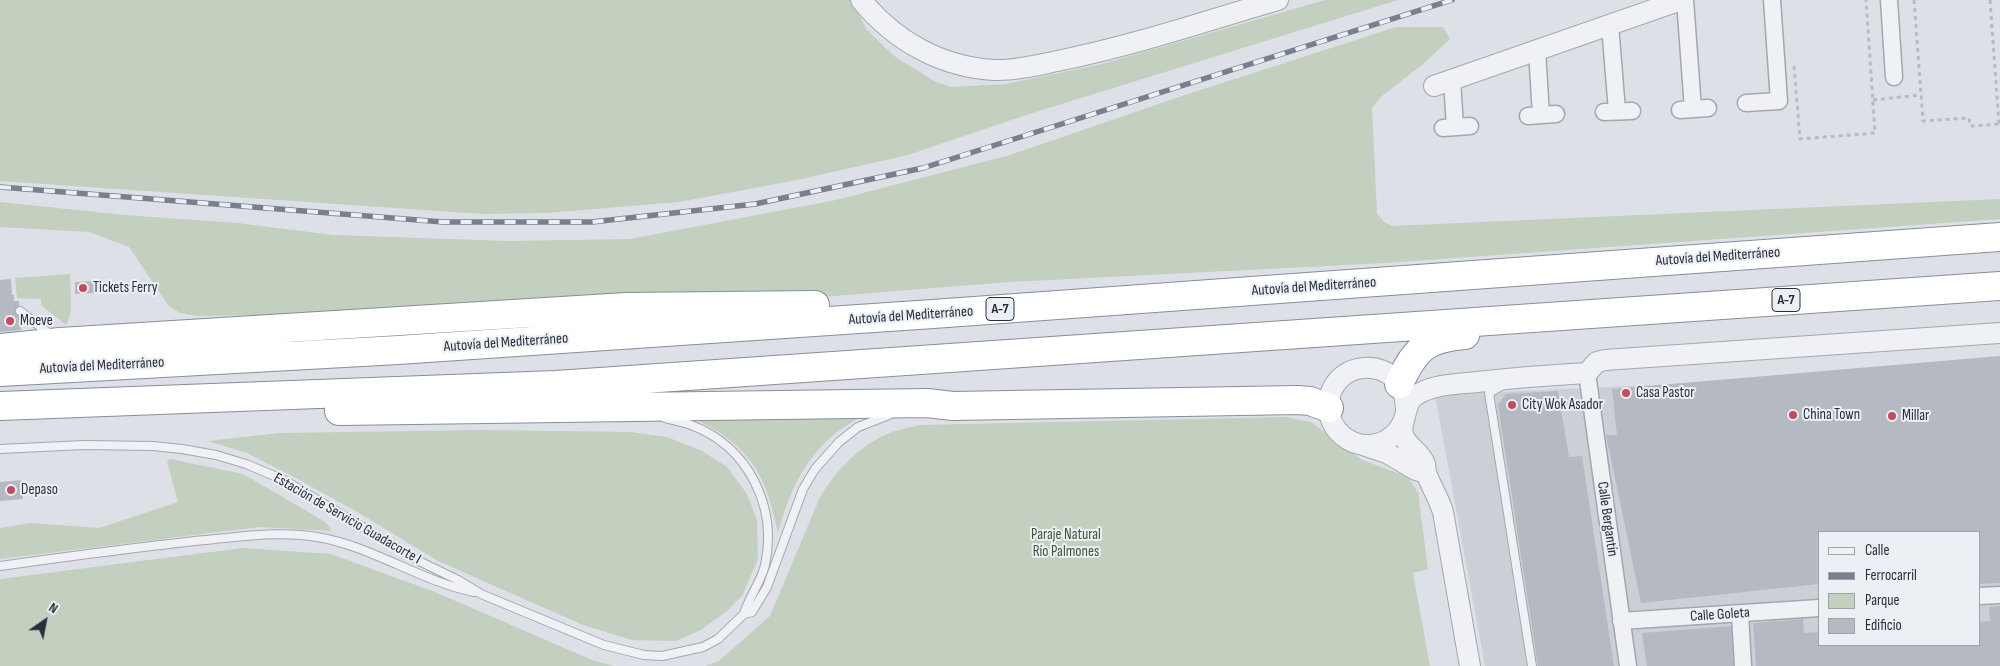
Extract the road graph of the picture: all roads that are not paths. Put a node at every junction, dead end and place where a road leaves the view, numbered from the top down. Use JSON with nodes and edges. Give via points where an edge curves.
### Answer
{"nodes":[{"id":1,"x":861,"y":0,"type":"edge"},
{"id":2,"x":1278,"y":0,"type":"edge"},
{"id":3,"x":1681,"y":0,"type":"edge"},
{"id":4,"x":1685,"y":0,"type":"edge"},
{"id":5,"x":1772,"y":0,"type":"edge"},
{"id":6,"x":1889,"y":0,"type":"edge"},
{"id":7,"x":1610,"y":24,"type":"junction"},
{"id":8,"x":1537,"y":50,"type":"junction"},
{"id":9,"x":1894,"y":77,"type":"dead end"},
{"id":10,"x":1443,"y":83,"type":"joint"},
{"id":11,"x":1746,"y":103,"type":"dead end"},
{"id":12,"x":1694,"y":109,"type":"dead end"},
{"id":13,"x":1617,"y":111,"type":"dead end"},
{"id":14,"x":1542,"y":115,"type":"dead end"},
{"id":15,"x":1456,"y":127,"type":"dead end"},
{"id":16,"x":2000,"y":237,"type":"edge"},
{"id":17,"x":2000,"y":286,"type":"edge"},
{"id":18,"x":20,"y":311,"type":"dead end"},
{"id":19,"x":933,"y":314,"type":"junction"},
{"id":20,"x":1571,"y":314,"type":"junction"},
{"id":21,"x":2000,"y":333,"type":"edge"},
{"id":22,"x":60,"y":342,"type":"junction"},
{"id":23,"x":0,"y":348,"type":"edge"},
{"id":24,"x":0,"y":372,"type":"edge"},
{"id":25,"x":1587,"y":373,"type":"junction"},
{"id":26,"x":1514,"y":378,"type":"junction"},
{"id":27,"x":1399,"y":384,"type":"junction"},
{"id":28,"x":952,"y":406,"type":"junction"},
{"id":29,"x":0,"y":407,"type":"edge"},
{"id":30,"x":551,"y":408,"type":"junction"},
{"id":31,"x":1329,"y":408,"type":"junction"},
{"id":32,"x":910,"y":412,"type":"dead end"},
{"id":33,"x":894,"y":414,"type":"dead end"},
{"id":34,"x":1405,"y":415,"type":"junction"},
{"id":35,"x":1359,"y":444,"type":"junction"},
{"id":36,"x":0,"y":449,"type":"edge"},
{"id":37,"x":1426,"y":473,"type":"junction"},
{"id":38,"x":0,"y":566,"type":"edge"},
{"id":39,"x":481,"y":594,"type":"junction"},
{"id":40,"x":2000,"y":594,"type":"edge"},
{"id":41,"x":1980,"y":596,"type":"edge"},
{"id":42,"x":1818,"y":608,"type":"edge"},
{"id":43,"x":744,"y":614,"type":"junction"},
{"id":44,"x":1740,"y":614,"type":"junction"},
{"id":45,"x":1621,"y":621,"type":"junction"},
{"id":46,"x":1470,"y":666,"type":"edge"},
{"id":47,"x":1532,"y":666,"type":"edge"},
{"id":48,"x":1628,"y":666,"type":"edge"},
{"id":49,"x":1743,"y":666,"type":"edge"}],
"edges":[{"from":1,"to":2,"type":"street","via":[[893,33],[916,48],[939,59],[996,70],[1095,53]]},
{"from":3,"to":7,"type":"street"},
{"from":4,"to":12,"type":"street"},
{"from":5,"to":11,"type":"street","via":[[1778,101]]},
{"from":6,"to":9,"type":"street"},
{"from":7,"to":8,"type":"street"},
{"from":7,"to":13,"type":"street"},
{"from":8,"to":10,"type":"street"},
{"from":8,"to":14,"type":"street"},
{"from":10,"to":15,"type":"street"},
{"from":16,"to":19,"type":"highway","name":"Autovía del Mediterráneo","number":"A-7"},
{"from":17,"to":20,"type":"highway","number":"A-7"},
{"from":18,"to":22,"type":"lane"},
{"from":19,"to":22,"type":"highway","via":[[894,303],[626,307]]},
{"from":19,"to":24,"type":"highway","name":"Autovía del Mediterráneo","number":"A-7","via":[[398,350]]},
{"from":20,"to":27,"type":"highway","via":[[1554,330],[1444,336],[1425,345],[1414,356]]},
{"from":20,"to":29,"type":"highway","number":"A-7","via":[[556,384]]},
{"from":21,"to":25,"type":"street","via":[[1614,360],[1597,362]]},
{"from":22,"to":23,"type":"highway"},
{"from":25,"to":26,"type":"street"},
{"from":25,"to":45,"type":"street","name":"Calle Bergantín"},
{"from":26,"to":34,"type":"street","via":[[1441,386],[1415,395]]},
{"from":26,"to":47,"type":"lane","via":[[1489,393]]},
{"from":27,"to":31,"type":"street","via":[[1385,372],[1367,367],[1349,372],[1335,385]]},
{"from":27,"to":34,"type":"street","via":[[1406,401]]},
{"from":28,"to":30,"type":"highway","via":[[927,403]]},
{"from":28,"to":31,"type":"highway","via":[[1310,400]]},
{"from":28,"to":32,"type":"lane"},
{"from":29,"to":30,"type":"highway","via":[[31,418]]},
{"from":30,"to":43,"type":"lane","via":[[651,416],[691,425],[731,450],[749,471],[762,494],[767,523],[764,567]]},
{"from":31,"to":35,"type":"street","via":[[1336,429],[1342,436]]},
{"from":33,"to":43,"type":"lane","name":"Estación de Servicio Guadacorte I","via":[[858,426],[814,469],[803,489],[767,587],[752,612]]},
{"from":34,"to":35,"type":"street","via":[[1400,428],[1386,440],[1378,444]]},
{"from":34,"to":37,"type":"street","via":[[1404,437],[1425,463]]},
{"from":35,"to":37,"type":"street","via":[[1387,453]]},
{"from":36,"to":39,"type":"lane","name":"Estación de Servicio Guadacorte I","via":[[84,444],[152,446],[190,450],[246,464],[284,480]]},
{"from":37,"to":46,"type":"street","via":[[1443,512]]},
{"from":38,"to":39,"type":"lane","name":"Estación de Servicio Guadacorte I","via":[[155,545],[274,534],[317,537],[353,547],[456,588]]},
{"from":39,"to":43,"type":"lane","name":"Estación de Servicio Guadacorte I","via":[[604,645],[644,655],[662,656],[704,647],[718,639]]},
{"from":40,"to":41,"type":"street"},
{"from":42,"to":44,"type":"street","name":"Calle Goleta"},
{"from":44,"to":45,"type":"street","name":"Calle Goleta"},
{"from":44,"to":49,"type":"street"},
{"from":45,"to":48,"type":"street","name":"Calle Bergantín"}]}
